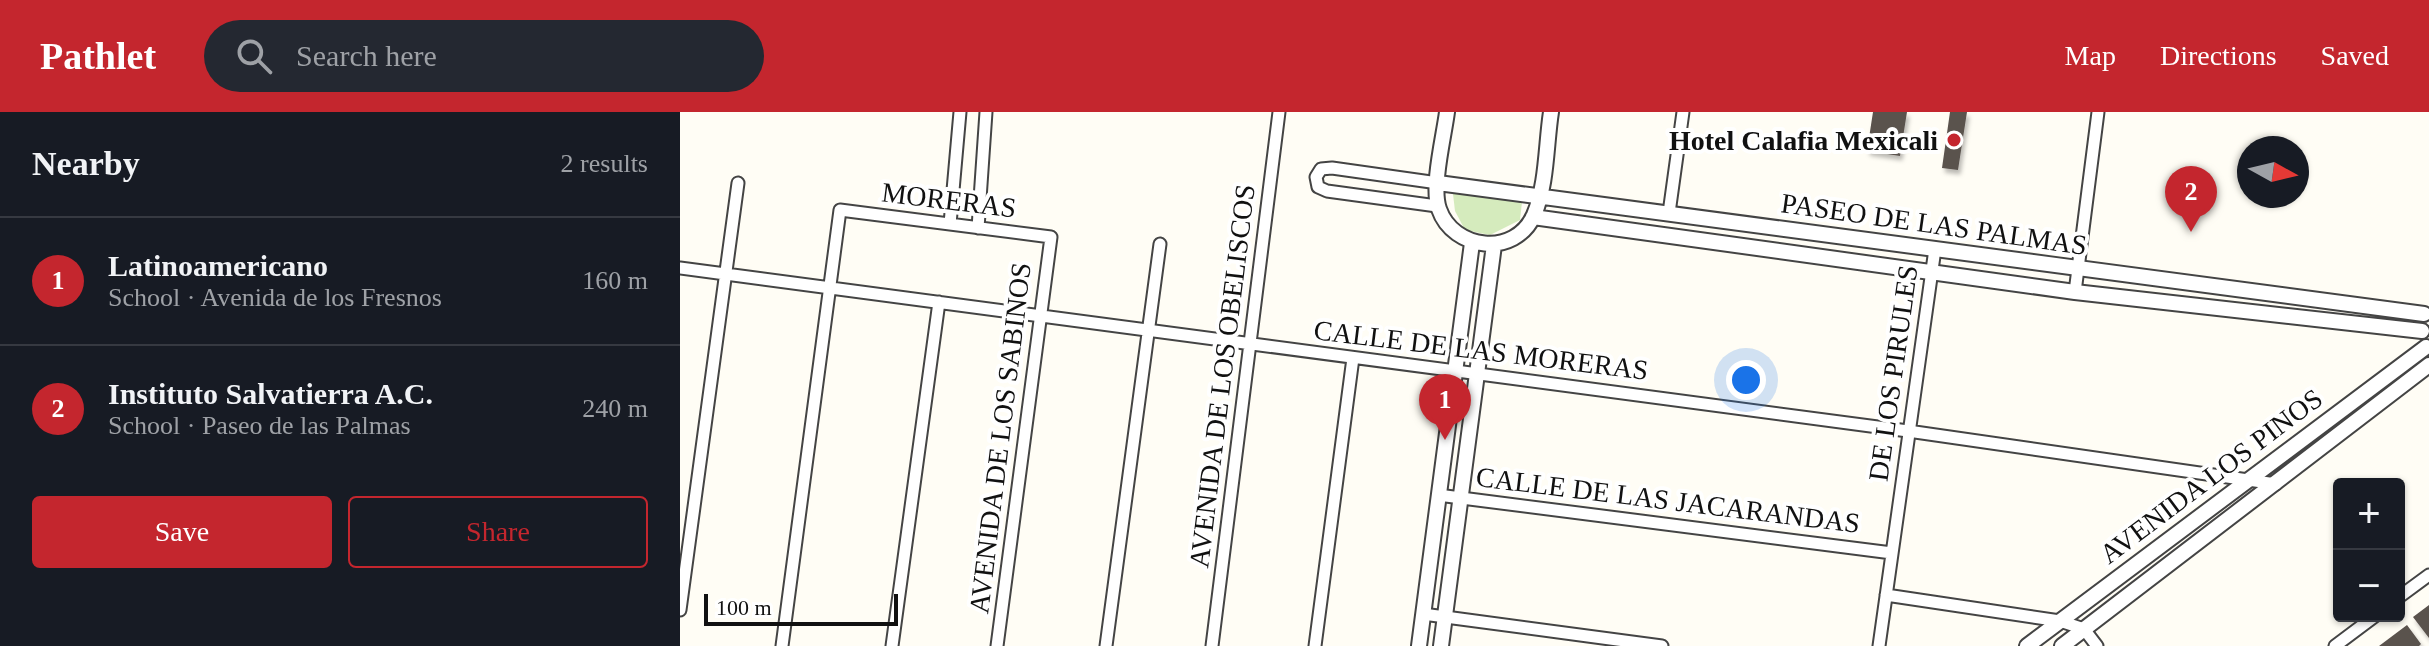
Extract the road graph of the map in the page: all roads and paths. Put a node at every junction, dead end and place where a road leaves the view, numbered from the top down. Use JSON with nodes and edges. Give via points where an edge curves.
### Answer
{"nodes":[{"id":1,"x":960,"y":112,"type":"edge"},
{"id":2,"x":986,"y":112,"type":"edge"},
{"id":3,"x":1279,"y":112,"type":"edge"},
{"id":4,"x":1447,"y":112,"type":"edge"},
{"id":5,"x":1551,"y":112,"type":"edge"},
{"id":6,"x":1683,"y":112,"type":"edge"},
{"id":7,"x":2098,"y":112,"type":"edge"},
{"id":8,"x":738,"y":183,"type":"dead end"},
{"id":9,"x":1438,"y":183,"type":"junction"},
{"id":10,"x":1538,"y":196,"type":"junction"},
{"id":11,"x":1437,"y":206,"type":"junction"},
{"id":12,"x":1669,"y":213,"type":"junction"},
{"id":13,"x":1533,"y":217,"type":"junction"},
{"id":14,"x":950,"y":224,"type":"junction"},
{"id":15,"x":978,"y":228,"type":"junction"},
{"id":16,"x":1051,"y":237,"type":"joint"},
{"id":17,"x":1472,"y":243,"type":"junction"},
{"id":18,"x":1160,"y":244,"type":"dead end"},
{"id":19,"x":1494,"y":245,"type":"junction"},
{"id":20,"x":1935,"y":249,"type":"junction"},
{"id":21,"x":680,"y":268,"type":"edge"},
{"id":22,"x":1932,"y":270,"type":"junction"},
{"id":23,"x":2078,"y":271,"type":"junction"},
{"id":24,"x":726,"y":274,"type":"junction"},
{"id":25,"x":830,"y":288,"type":"junction"},
{"id":26,"x":2075,"y":292,"type":"junction"},
{"id":27,"x":939,"y":302,"type":"junction"},
{"id":28,"x":2426,"y":309,"type":"edge"},
{"id":29,"x":1041,"y":316,"type":"junction"},
{"id":30,"x":1150,"y":331,"type":"junction"},
{"id":31,"x":2422,"y":331,"type":"junction"},
{"id":32,"x":1249,"y":344,"type":"junction"},
{"id":33,"x":2427,"y":349,"type":"edge"},
{"id":34,"x":1353,"y":358,"type":"junction"},
{"id":35,"x":2429,"y":365,"type":"edge"},
{"id":36,"x":1454,"y":371,"type":"junction"},
{"id":37,"x":1477,"y":374,"type":"junction"},
{"id":38,"x":1908,"y":431,"type":"junction"},
{"id":39,"x":2251,"y":480,"type":"junction"},
{"id":40,"x":2276,"y":484,"type":"junction"},
{"id":41,"x":1438,"y":495,"type":"junction"},
{"id":42,"x":1460,"y":498,"type":"junction"},
{"id":43,"x":1892,"y":553,"type":"junction"},
{"id":44,"x":2429,"y":575,"type":"edge"},
{"id":45,"x":2405,"y":593,"type":"edge"},
{"id":46,"x":1886,"y":595,"type":"junction"},
{"id":47,"x":680,"y":610,"type":"edge"},
{"id":48,"x":1423,"y":614,"type":"junction"},
{"id":49,"x":1445,"y":617,"type":"junction"},
{"id":50,"x":2060,"y":621,"type":"junction"},
{"id":51,"x":2367,"y":622,"type":"edge"},
{"id":52,"x":2084,"y":629,"type":"junction"},
{"id":53,"x":782,"y":646,"type":"edge"},
{"id":54,"x":892,"y":646,"type":"edge"},
{"id":55,"x":997,"y":646,"type":"edge"},
{"id":56,"x":1106,"y":646,"type":"edge"},
{"id":57,"x":1212,"y":646,"type":"edge"},
{"id":58,"x":1315,"y":646,"type":"edge"},
{"id":59,"x":1419,"y":646,"type":"edge"},
{"id":60,"x":1441,"y":646,"type":"edge"},
{"id":61,"x":1662,"y":646,"type":"edge"},
{"id":62,"x":1879,"y":646,"type":"edge"},
{"id":63,"x":2027,"y":646,"type":"edge"},
{"id":64,"x":2062,"y":646,"type":"edge"},
{"id":65,"x":2097,"y":646,"type":"edge"},
{"id":66,"x":2335,"y":646,"type":"edge"}],
"edges":[{"from":1,"to":14,"type":"street"},
{"from":2,"to":15,"type":"street"},
{"from":3,"to":32,"type":"street","name":"AVENIDA DE LOS OBELISCOS"},
{"from":4,"to":9,"type":"street"},
{"from":5,"to":10,"type":"street"},
{"from":6,"to":12,"type":"street"},
{"from":7,"to":23,"type":"street"},
{"from":8,"to":24,"type":"street"},
{"from":9,"to":10,"type":"street","name":"PASEO DE LAS PALMAS"},
{"from":9,"to":11,"type":"street"},
{"from":9,"to":11,"type":"street","via":[[1332,168],[1321,169],[1316,177],[1318,187],[1327,191]]},
{"from":10,"to":12,"type":"street","name":"PASEO DE LAS PALMAS"},
{"from":10,"to":13,"type":"street"},
{"from":11,"to":17,"type":"street","via":[[1455,235]]},
{"from":12,"to":20,"type":"street","name":"PASEO DE LAS PALMAS"},
{"from":13,"to":19,"type":"street"},
{"from":13,"to":22,"type":"street","name":"PASEO DE LAS PALMAS"},
{"from":14,"to":15,"type":"street","name":"MORERAS"},
{"from":14,"to":25,"type":"street","name":"MORERAS","via":[[840,210]]},
{"from":15,"to":16,"type":"street","name":"MORERAS"},
{"from":16,"to":29,"type":"street","name":"AVENIDA DE LOS SABINOS"},
{"from":17,"to":19,"type":"street"},
{"from":17,"to":36,"type":"street"},
{"from":18,"to":30,"type":"street"},
{"from":19,"to":37,"type":"street"},
{"from":20,"to":22,"type":"street","name":"DE LOS PIRULES"},
{"from":20,"to":23,"type":"street","name":"PASEO DE LAS PALMAS"},
{"from":21,"to":24,"type":"street","name":"CALLE DE LAS MORERAS"},
{"from":22,"to":26,"type":"street","name":"PASEO DE LAS PALMAS"},
{"from":22,"to":38,"type":"street","name":"DE LOS PIRULES"},
{"from":23,"to":26,"type":"street"},
{"from":23,"to":28,"type":"street","name":"PASEO DE LAS PALMAS"},
{"from":24,"to":25,"type":"street","name":"CALLE DE LAS MORERAS"},
{"from":24,"to":47,"type":"street"},
{"from":25,"to":27,"type":"street","name":"CALLE DE LAS MORERAS"},
{"from":25,"to":53,"type":"street"},
{"from":26,"to":31,"type":"street","name":"PASEO DE LAS PALMAS"},
{"from":27,"to":29,"type":"street","name":"CALLE DE LAS MORERAS"},
{"from":27,"to":54,"type":"street"},
{"from":28,"to":31,"type":"street"},
{"from":29,"to":30,"type":"street","name":"CALLE DE LAS MORERAS"},
{"from":29,"to":55,"type":"street","name":"AVENIDA DE LOS SABINOS"},
{"from":30,"to":32,"type":"street","name":"CALLE DE LAS MORERAS"},
{"from":30,"to":56,"type":"street"},
{"from":31,"to":33,"type":"street"},
{"from":32,"to":34,"type":"street","name":"CALLE DE LAS MORERAS"},
{"from":32,"to":57,"type":"street","name":"AVENIDA DE LOS OBELISCOS"},
{"from":33,"to":39,"type":"street","name":"AVENIDA LOS PINOS"},
{"from":34,"to":36,"type":"street","name":"CALLE DE LAS MORERAS"},
{"from":34,"to":58,"type":"street"},
{"from":35,"to":40,"type":"street","name":"AVENIDA LOS PINOS"},
{"from":36,"to":37,"type":"street","name":"CALLE DE LAS MORERAS"},
{"from":36,"to":41,"type":"street"},
{"from":37,"to":38,"type":"street","name":"CALLE DE LAS MORERAS"},
{"from":37,"to":42,"type":"street"},
{"from":38,"to":39,"type":"street","name":"CALLE DE LAS MORERAS"},
{"from":38,"to":43,"type":"street","name":"DE LOS PIRULES"},
{"from":39,"to":40,"type":"street","name":"CALLE DE LAS MORERAS"},
{"from":39,"to":50,"type":"street","name":"AVENIDA LOS PINOS"},
{"from":40,"to":52,"type":"street","name":"AVENIDA LOS PINOS"},
{"from":41,"to":42,"type":"street","name":"CALLE DE LAS JACARANDAS"},
{"from":41,"to":48,"type":"street"},
{"from":42,"to":43,"type":"street","name":"CALLE DE LAS JACARANDAS"},
{"from":42,"to":49,"type":"street"},
{"from":43,"to":46,"type":"street","name":"DE LOS PIRULES"},
{"from":44,"to":45,"type":"street"},
{"from":46,"to":50,"type":"street"},
{"from":46,"to":62,"type":"street","name":"DE LOS PIRULES"},
{"from":48,"to":49,"type":"street"},
{"from":48,"to":59,"type":"street"},
{"from":49,"to":60,"type":"street"},
{"from":49,"to":61,"type":"street"},
{"from":50,"to":52,"type":"street"},
{"from":50,"to":63,"type":"street","name":"AVENIDA LOS PINOS"},
{"from":51,"to":66,"type":"street"},
{"from":52,"to":64,"type":"street","name":"AVENIDA LOS PINOS"},
{"from":52,"to":65,"type":"street"}]}
